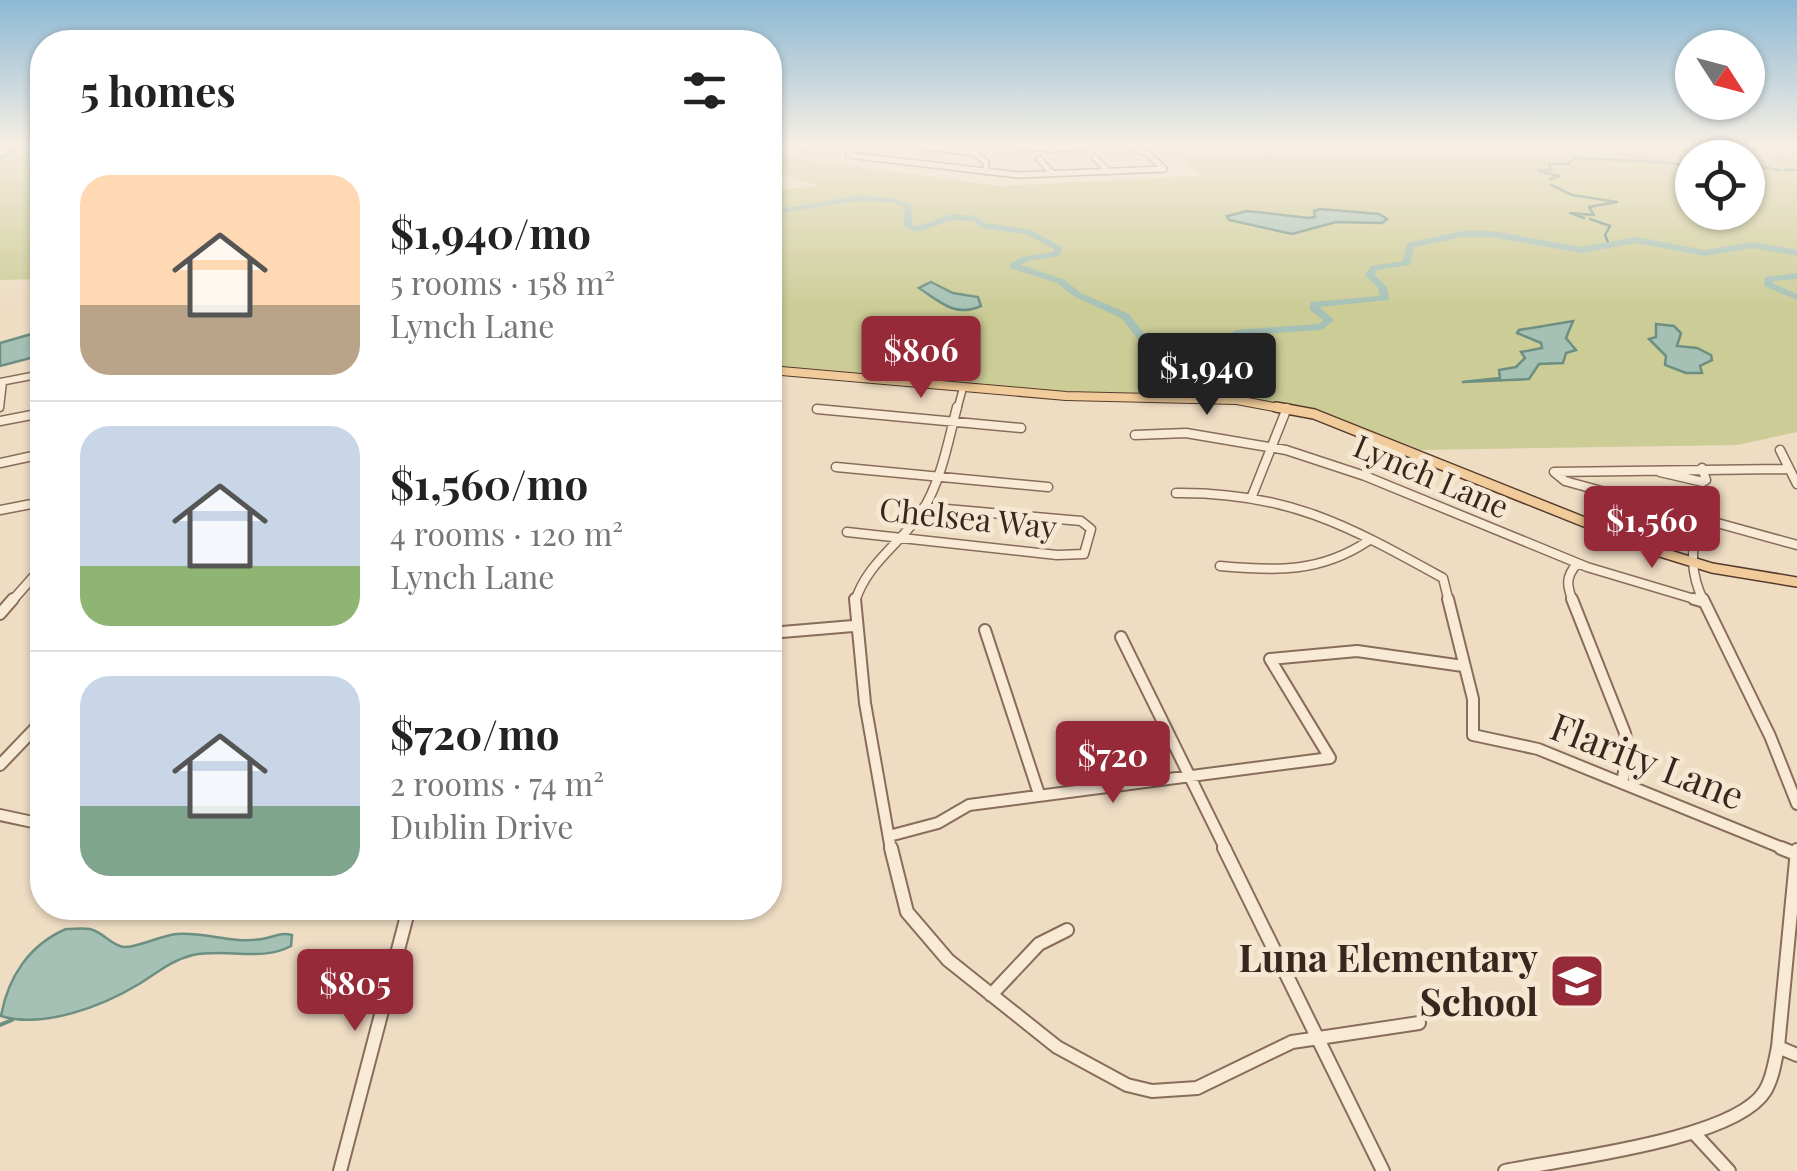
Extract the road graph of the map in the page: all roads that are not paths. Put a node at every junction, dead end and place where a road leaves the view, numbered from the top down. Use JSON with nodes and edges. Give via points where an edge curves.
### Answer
{"nodes":[{"id":1,"x":782,"y":371,"type":"edge"},
{"id":2,"x":30,"y":376,"type":"edge"},
{"id":3,"x":2,"y":382,"type":"edge"},
{"id":4,"x":962,"y":388,"type":"junction"},
{"id":5,"x":0,"y":408,"type":"edge"},
{"id":6,"x":817,"y":408,"type":"dead end"},
{"id":7,"x":1287,"y":408,"type":"junction"},
{"id":8,"x":30,"y":415,"type":"edge"},
{"id":9,"x":0,"y":421,"type":"edge"},
{"id":10,"x":952,"y":422,"type":"junction"},
{"id":11,"x":1021,"y":428,"type":"dead end"},
{"id":12,"x":1135,"y":436,"type":"dead end"},
{"id":13,"x":1272,"y":446,"type":"junction"},
{"id":14,"x":1780,"y":450,"type":"dead end"},
{"id":15,"x":30,"y":456,"type":"edge"},
{"id":16,"x":0,"y":462,"type":"edge"},
{"id":17,"x":836,"y":468,"type":"dead end"},
{"id":18,"x":1648,"y":468,"type":"junction"},
{"id":19,"x":1702,"y":468,"type":"junction"},
{"id":20,"x":1789,"y":469,"type":"junction"},
{"id":21,"x":934,"y":478,"type":"junction"},
{"id":22,"x":1797,"y":484,"type":"edge"},
{"id":23,"x":1048,"y":487,"type":"dead end"},
{"id":24,"x":1176,"y":493,"type":"dead end"},
{"id":25,"x":1252,"y":496,"type":"junction"},
{"id":26,"x":30,"y":504,"type":"edge"},
{"id":27,"x":924,"y":507,"type":"junction"},
{"id":28,"x":0,"y":510,"type":"edge"},
{"id":29,"x":1698,"y":519,"type":"junction"},
{"id":30,"x":847,"y":532,"type":"dead end"},
{"id":31,"x":902,"y":538,"type":"junction"},
{"id":32,"x":1368,"y":541,"type":"junction"},
{"id":33,"x":1797,"y":545,"type":"edge"},
{"id":34,"x":1690,"y":562,"type":"junction"},
{"id":35,"x":1576,"y":564,"type":"junction"},
{"id":36,"x":1220,"y":566,"type":"dead end"},
{"id":37,"x":30,"y":580,"type":"edge"},
{"id":38,"x":1797,"y":582,"type":"edge"},
{"id":39,"x":1701,"y":601,"type":"junction"},
{"id":40,"x":0,"y":614,"type":"edge"},
{"id":41,"x":854,"y":626,"type":"junction"},
{"id":42,"x":985,"y":630,"type":"dead end"},
{"id":43,"x":782,"y":632,"type":"edge"},
{"id":44,"x":1121,"y":637,"type":"dead end"},
{"id":45,"x":1463,"y":666,"type":"junction"},
{"id":46,"x":30,"y":733,"type":"edge"},
{"id":47,"x":0,"y":764,"type":"edge"},
{"id":48,"x":1189,"y":777,"type":"junction"},
{"id":49,"x":1622,"y":783,"type":"junction"},
{"id":50,"x":1796,"y":790,"type":"edge"},
{"id":51,"x":1039,"y":794,"type":"junction"},
{"id":52,"x":1797,"y":804,"type":"edge"},
{"id":53,"x":0,"y":816,"type":"edge"},
{"id":54,"x":30,"y":822,"type":"edge"},
{"id":55,"x":889,"y":836,"type":"junction"},
{"id":56,"x":1797,"y":851,"type":"edge"},
{"id":57,"x":406,"y":920,"type":"edge"},
{"id":58,"x":1067,"y":930,"type":"dead end"},
{"id":59,"x":991,"y":995,"type":"junction"},
{"id":60,"x":1419,"y":1023,"type":"dead end"},
{"id":61,"x":1318,"y":1039,"type":"junction"},
{"id":62,"x":1778,"y":1046,"type":"junction"},
{"id":63,"x":1797,"y":1055,"type":"edge"},
{"id":64,"x":1694,"y":1134,"type":"junction"},
{"id":65,"x":340,"y":1171,"type":"edge"},
{"id":66,"x":1383,"y":1171,"type":"edge"},
{"id":67,"x":1505,"y":1171,"type":"edge"},
{"id":68,"x":1729,"y":1171,"type":"edge"}],
"edges":[{"from":1,"to":4,"type":"main road"},
{"from":2,"to":3,"type":"street"},
{"from":3,"to":5,"type":"street"},
{"from":4,"to":7,"type":"main road"},
{"from":4,"to":10,"type":"street"},
{"from":6,"to":10,"type":"street"},
{"from":7,"to":13,"type":"street"},
{"from":7,"to":34,"type":"main road","via":[[1352,426]]},
{"from":8,"to":9,"type":"street"},
{"from":10,"to":11,"type":"street"},
{"from":10,"to":21,"type":"street"},
{"from":12,"to":13,"type":"street","name":"Lynch Lane","via":[[1166,432]]},
{"from":13,"to":25,"type":"street"},
{"from":13,"to":35,"type":"street","name":"Lynch Lane","via":[[1367,474]]},
{"from":14,"to":20,"type":"street"},
{"from":15,"to":16,"type":"street"},
{"from":17,"to":21,"type":"street"},
{"from":18,"to":19,"type":"street"},
{"from":18,"to":19,"type":"street","via":[[1703,482]]},
{"from":18,"to":29,"type":"street","via":[[1558,469],[1555,476]]},
{"from":19,"to":20,"type":"street"},
{"from":20,"to":22,"type":"street"},
{"from":21,"to":23,"type":"street"},
{"from":21,"to":27,"type":"street"},
{"from":24,"to":25,"type":"street"},
{"from":25,"to":32,"type":"street","via":[[1302,510]]},
{"from":26,"to":28,"type":"street"},
{"from":27,"to":31,"type":"street"},
{"from":27,"to":31,"type":"street","name":"Chelsea Way","via":[[1081,522],[1091,529],[1084,554],[1056,556]]},
{"from":29,"to":33,"type":"street"},
{"from":29,"to":34,"type":"street"},
{"from":30,"to":31,"type":"street","name":"Chelsea Way"},
{"from":31,"to":41,"type":"street","via":[[861,585]]},
{"from":32,"to":36,"type":"street","via":[[1330,566],[1311,570]]},
{"from":32,"to":45,"type":"street","via":[[1443,578]]},
{"from":34,"to":38,"type":"main road"},
{"from":34,"to":39,"type":"street"},
{"from":35,"to":39,"type":"street","name":"Lynch Lane"},
{"from":35,"to":49,"type":"street","via":[[1566,587],[1625,734]]},
{"from":37,"to":40,"type":"street"},
{"from":39,"to":50,"type":"street"},
{"from":41,"to":43,"type":"street"},
{"from":41,"to":55,"type":"street"},
{"from":42,"to":51,"type":"street"},
{"from":44,"to":48,"type":"street"},
{"from":45,"to":48,"type":"street","via":[[1357,651],[1270,660],[1330,758]]},
{"from":45,"to":49,"type":"street","name":"Flarity Lane","via":[[1475,711],[1473,735],[1538,749]]},
{"from":46,"to":47,"type":"street"},
{"from":48,"to":51,"type":"street"},
{"from":48,"to":61,"type":"street"},
{"from":49,"to":56,"type":"street","name":"Flarity Lane"},
{"from":50,"to":52,"type":"street"},
{"from":51,"to":55,"type":"street","via":[[969,805],[938,823]]},
{"from":53,"to":54,"type":"street"},
{"from":55,"to":59,"type":"street","via":[[909,916]]},
{"from":56,"to":62,"type":"street"},
{"from":57,"to":65,"type":"street"},
{"from":58,"to":59,"type":"street","via":[[1039,944]]},
{"from":59,"to":61,"type":"street","via":[[1064,1054],[1108,1080],[1147,1092],[1210,1084],[1292,1042]]},
{"from":60,"to":61,"type":"street"},
{"from":61,"to":66,"type":"street"},
{"from":62,"to":63,"type":"street"},
{"from":62,"to":64,"type":"street","via":[[1776,1070],[1755,1103]]},
{"from":64,"to":67,"type":"street"},
{"from":64,"to":68,"type":"street"}]}
